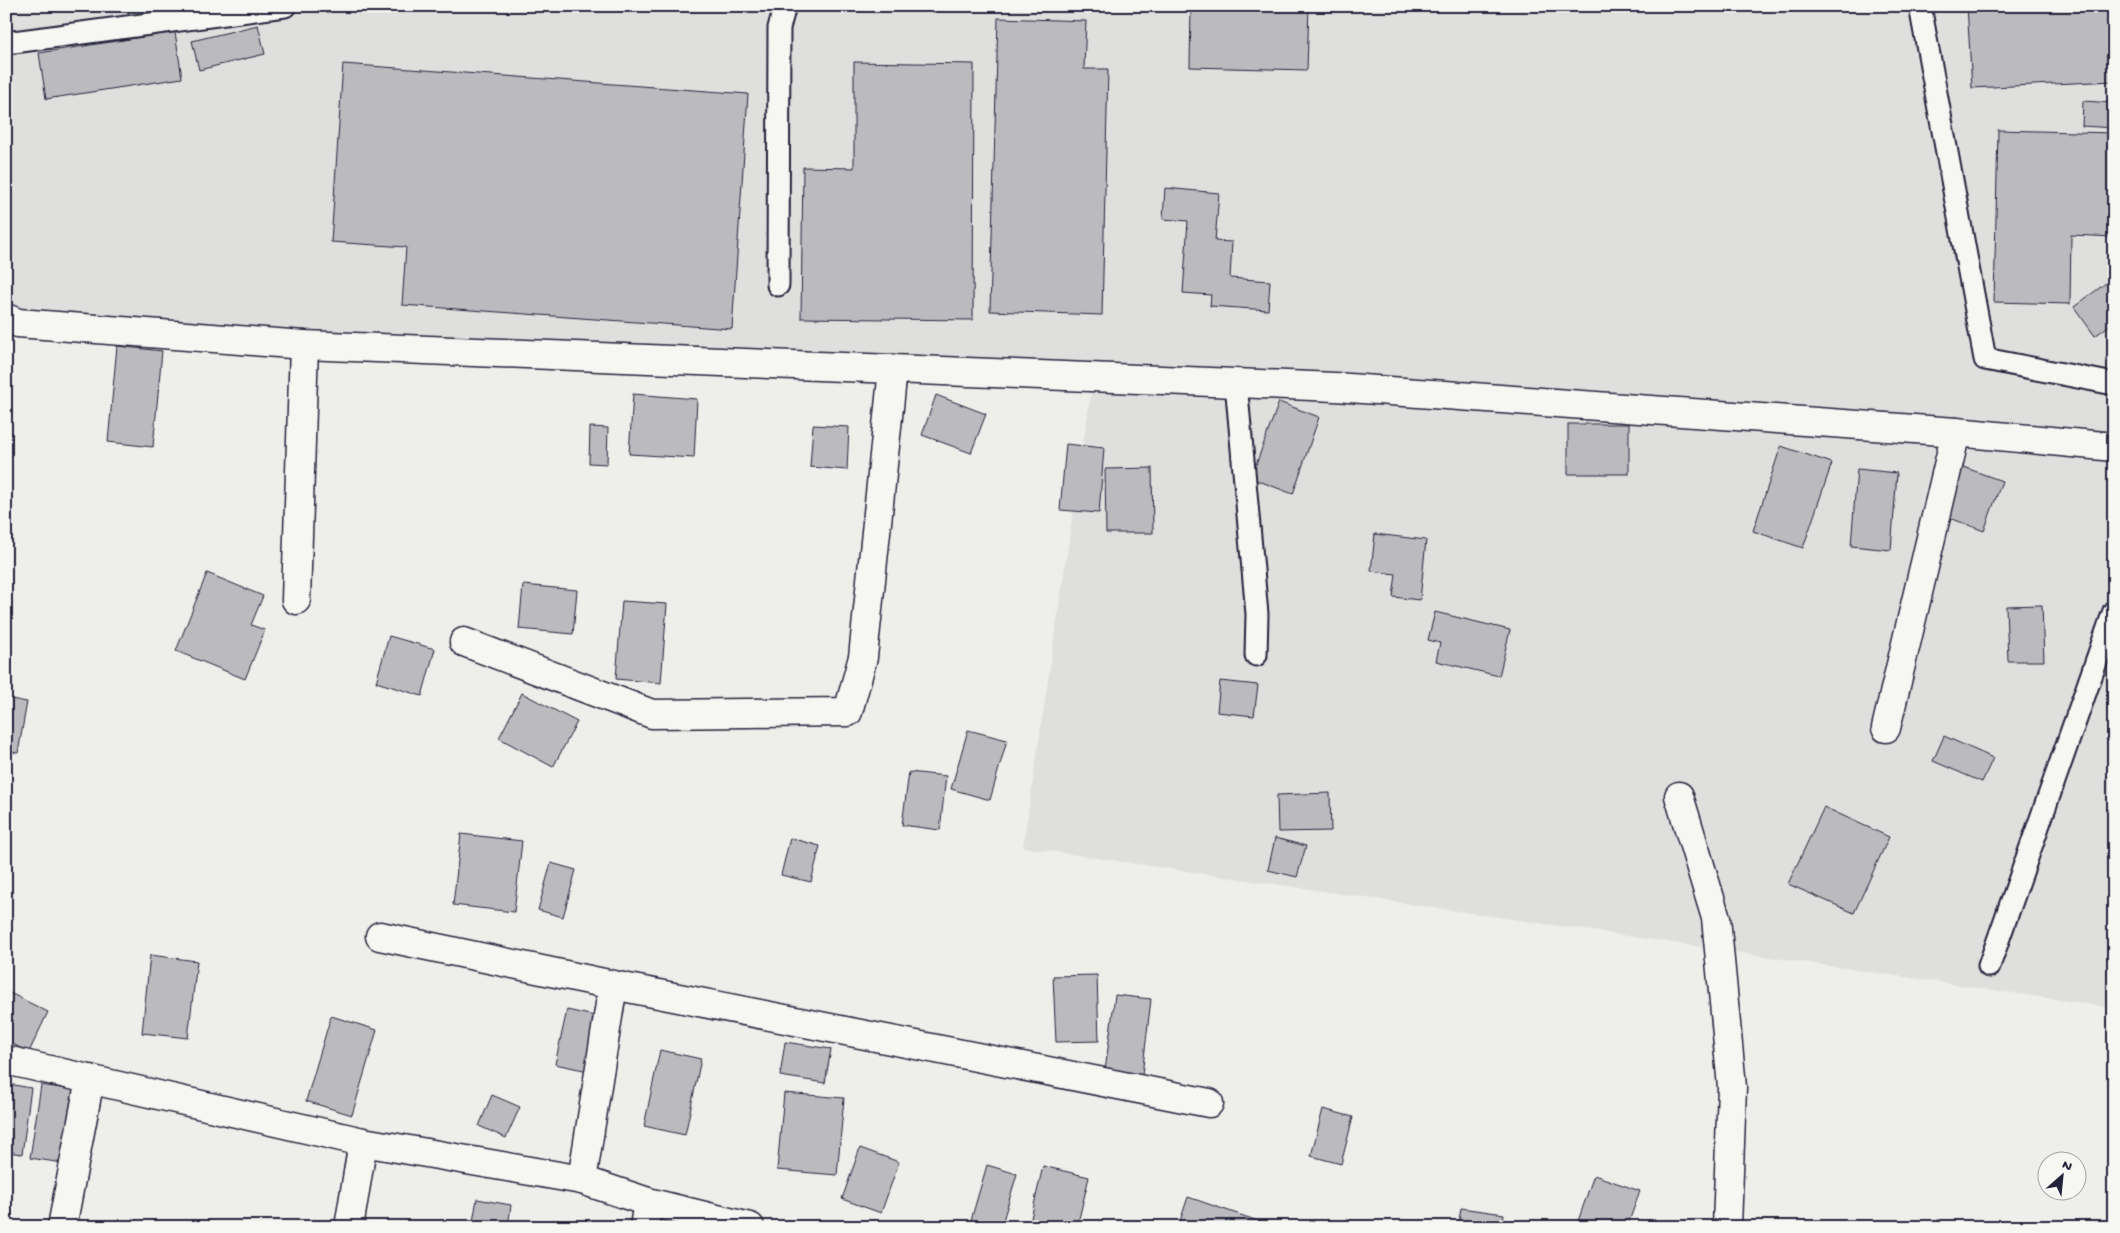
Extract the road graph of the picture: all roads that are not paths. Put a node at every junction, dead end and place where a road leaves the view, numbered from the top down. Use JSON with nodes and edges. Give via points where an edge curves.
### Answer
{"nodes":[{"id":1,"x":285,"y":6,"type":"edge"},
{"id":2,"x":784,"y":6,"type":"edge"},
{"id":3,"x":1920,"y":6,"type":"edge"},
{"id":4,"x":6,"y":43,"type":"edge"},
{"id":5,"x":778,"y":285,"type":"dead end"},
{"id":6,"x":6,"y":318,"type":"edge"},
{"id":7,"x":304,"y":345,"type":"junction"},
{"id":8,"x":894,"y":369,"type":"junction"},
{"id":9,"x":1236,"y":383,"type":"junction"},
{"id":10,"x":2114,"y":384,"type":"edge"},
{"id":11,"x":1956,"y":432,"type":"junction"},
{"id":12,"x":2114,"y":447,"type":"edge"},
{"id":13,"x":296,"y":600,"type":"dead end"},
{"id":14,"x":2114,"y":611,"type":"edge"},
{"id":15,"x":464,"y":642,"type":"dead end"},
{"id":16,"x":1256,"y":655,"type":"dead end"},
{"id":17,"x":1886,"y":728,"type":"dead end"},
{"id":18,"x":1679,"y":796,"type":"dead end"},
{"id":19,"x":380,"y":936,"type":"dead end"},
{"id":20,"x":1989,"y":966,"type":"dead end"},
{"id":21,"x":613,"y":985,"type":"junction"},
{"id":22,"x":6,"y":1060,"type":"edge"},
{"id":23,"x":90,"y":1079,"type":"junction"},
{"id":24,"x":1209,"y":1103,"type":"dead end"},
{"id":25,"x":363,"y":1142,"type":"junction"},
{"id":26,"x":582,"y":1180,"type":"junction"},
{"id":27,"x":646,"y":1214,"type":"edge"},
{"id":28,"x":62,"y":1227,"type":"edge"},
{"id":29,"x":349,"y":1227,"type":"edge"},
{"id":30,"x":750,"y":1227,"type":"edge"},
{"id":31,"x":1727,"y":1227,"type":"edge"}],
"edges":[{"from":1,"to":4,"type":"lane"},
{"from":2,"to":5,"type":"lane","via":[[779,28]]},
{"from":3,"to":10,"type":"lane","via":[[1985,359]]},
{"from":6,"to":7,"type":"street","via":[[18,323]]},
{"from":7,"to":8,"type":"street"},
{"from":7,"to":13,"type":"street"},
{"from":8,"to":9,"type":"street"},
{"from":8,"to":15,"type":"street","via":[[863,657],[848,712],[652,714]]},
{"from":9,"to":11,"type":"street","via":[[1335,387]]},
{"from":9,"to":16,"type":"lane","via":[[1257,614]]},
{"from":11,"to":12,"type":"street"},
{"from":11,"to":17,"type":"street"},
{"from":14,"to":20,"type":"lane"},
{"from":18,"to":31,"type":"street","via":[[1716,918],[1732,1086]]},
{"from":19,"to":21,"type":"street"},
{"from":21,"to":24,"type":"street"},
{"from":21,"to":26,"type":"street"},
{"from":22,"to":23,"type":"street"},
{"from":23,"to":25,"type":"street"},
{"from":23,"to":28,"type":"street"},
{"from":25,"to":26,"type":"street"},
{"from":25,"to":29,"type":"street"},
{"from":26,"to":27,"type":"street"},
{"from":27,"to":30,"type":"street"}]}
